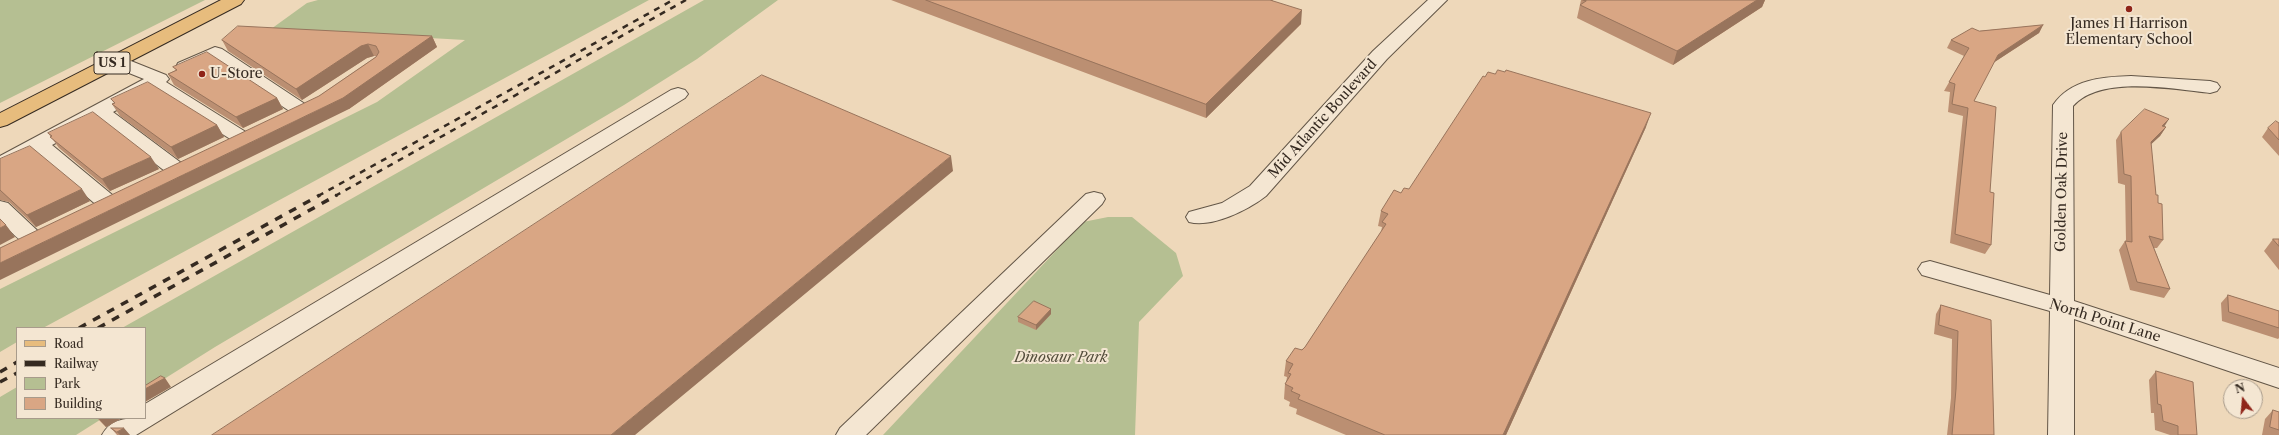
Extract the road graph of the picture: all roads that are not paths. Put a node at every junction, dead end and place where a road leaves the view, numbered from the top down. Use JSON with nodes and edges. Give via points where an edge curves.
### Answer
{"nodes":[{"id":1,"x":235,"y":0,"type":"edge"},
{"id":2,"x":1438,"y":0,"type":"edge"},
{"id":3,"x":116,"y":61,"type":"junction"},
{"id":4,"x":156,"y":81,"type":"junction"},
{"id":5,"x":2210,"y":87,"type":"dead end"},
{"id":6,"x":678,"y":94,"type":"dead end"},
{"id":7,"x":100,"y":111,"type":"junction"},
{"id":8,"x":282,"y":119,"type":"edge"},
{"id":9,"x":0,"y":120,"type":"edge"},
{"id":10,"x":262,"y":129,"type":"edge"},
{"id":11,"x":242,"y":138,"type":"junction"},
{"id":12,"x":38,"y":144,"type":"junction"},
{"id":13,"x":222,"y":148,"type":"edge"},
{"id":14,"x":197,"y":160,"type":"edge"},
{"id":15,"x":0,"y":165,"type":"edge"},
{"id":16,"x":177,"y":170,"type":"junction"},
{"id":17,"x":156,"y":180,"type":"edge"},
{"id":18,"x":128,"y":193,"type":"edge"},
{"id":19,"x":1094,"y":199,"type":"dead end"},
{"id":20,"x":108,"y":203,"type":"junction"},
{"id":21,"x":0,"y":208,"type":"edge"},
{"id":22,"x":87,"y":213,"type":"edge"},
{"id":23,"x":1197,"y":217,"type":"dead end"},
{"id":24,"x":53,"y":230,"type":"edge"},
{"id":25,"x":33,"y":240,"type":"junction"},
{"id":26,"x":13,"y":249,"type":"edge"},
{"id":27,"x":1930,"y":268,"type":"dead end"},
{"id":28,"x":2060,"y":306,"type":"junction"},
{"id":29,"x":2279,"y":378,"type":"edge"},
{"id":30,"x":146,"y":416,"type":"edge"},
{"id":31,"x":141,"y":419,"type":"edge"},
{"id":32,"x":115,"y":435,"type":"edge"},
{"id":33,"x":849,"y":435,"type":"edge"},
{"id":34,"x":2061,"y":435,"type":"edge"}],
"edges":[{"from":1,"to":3,"type":"main road","number":"US 1"},
{"from":2,"to":23,"type":"street","name":"Mid Atlantic Boulevard","via":[[1380,55],[1247,201],[1234,208]]},
{"from":3,"to":4,"type":"street"},
{"from":3,"to":9,"type":"main road","number":"US 1"},
{"from":4,"to":7,"type":"street"},
{"from":4,"to":8,"type":"street","via":[[215,53],[309,106]]},
{"from":4,"to":11,"type":"street"},
{"from":5,"to":28,"type":"street","name":"Golden Oak Drive","via":[[2115,82],[2077,90],[2067,99],[2063,106]]},
{"from":6,"to":30,"type":"street"},
{"from":7,"to":12,"type":"street"},
{"from":7,"to":16,"type":"street"},
{"from":10,"to":11,"type":"street"},
{"from":11,"to":13,"type":"street"},
{"from":12,"to":15,"type":"street"},
{"from":12,"to":20,"type":"street"},
{"from":14,"to":16,"type":"street"},
{"from":16,"to":17,"type":"street"},
{"from":18,"to":20,"type":"street"},
{"from":19,"to":33,"type":"street"},
{"from":20,"to":22,"type":"street"},
{"from":21,"to":25,"type":"street"},
{"from":24,"to":25,"type":"street"},
{"from":25,"to":26,"type":"street"},
{"from":27,"to":28,"type":"street","name":"North Point Lane"},
{"from":28,"to":29,"type":"street","name":"North Point Lane"},
{"from":28,"to":34,"type":"street","name":"Golden Oak Drive"},
{"from":31,"to":32,"type":"street"}]}
